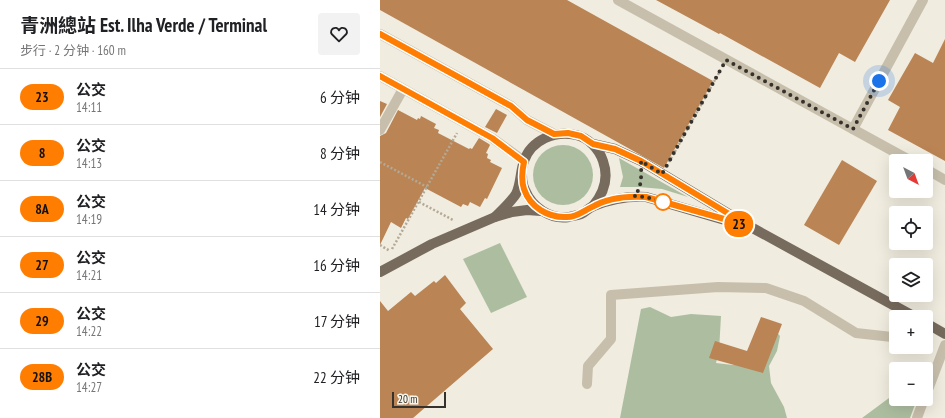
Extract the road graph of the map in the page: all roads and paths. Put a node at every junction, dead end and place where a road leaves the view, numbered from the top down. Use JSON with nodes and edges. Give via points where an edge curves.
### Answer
{"nodes":[{"id":1,"x":618,"y":0,"type":"edge"},
{"id":2,"x":923,"y":0,"type":"edge"},
{"id":3,"x":380,"y":34,"type":"edge"},
{"id":4,"x":726,"y":60,"type":"junction"},
{"id":5,"x":380,"y":76,"type":"edge"},
{"id":6,"x":403,"y":89,"type":"junction"},
{"id":7,"x":463,"y":122,"type":"junction"},
{"id":8,"x":853,"y":129,"type":"junction"},
{"id":9,"x":380,"y":130,"type":"edge"},
{"id":10,"x":554,"y":134,"type":"junction"},
{"id":11,"x":593,"y":144,"type":"junction"},
{"id":12,"x":898,"y":154,"type":"edge"},
{"id":13,"x":380,"y":162,"type":"edge"},
{"id":14,"x":524,"y":162,"type":"junction"},
{"id":15,"x":933,"y":173,"type":"edge"},
{"id":16,"x":662,"y":174,"type":"junction"},
{"id":17,"x":522,"y":175,"type":"junction"},
{"id":18,"x":945,"y":180,"type":"edge"},
{"id":19,"x":427,"y":188,"type":"junction"},
{"id":20,"x":419,"y":202,"type":"junction"},
{"id":21,"x":593,"y":206,"type":"junction"},
{"id":22,"x":540,"y":211,"type":"junction"},
{"id":23,"x":495,"y":217,"type":"junction"},
{"id":24,"x":749,"y":226,"type":"junction"},
{"id":25,"x":467,"y":228,"type":"junction"},
{"id":26,"x":391,"y":252,"type":"dead end"},
{"id":27,"x":380,"y":272,"type":"edge"},
{"id":28,"x":898,"y":310,"type":"edge"},
{"id":29,"x":933,"y":327,"type":"edge"},
{"id":30,"x":945,"y":334,"type":"edge"},
{"id":31,"x":889,"y":337,"type":"edge"},
{"id":32,"x":945,"y":345,"type":"edge"},
{"id":33,"x":933,"y":377,"type":"edge"},
{"id":34,"x":587,"y":384,"type":"dead end"},
{"id":35,"x":921,"y":406,"type":"edge"},
{"id":36,"x":917,"y":418,"type":"edge"}],
"edges":[{"from":1,"to":4,"type":"street"},
{"from":2,"to":8,"type":"street"},
{"from":3,"to":10,"type":"street","via":[[511,106],[527,120]]},
{"from":4,"to":8,"type":"street"},
{"from":4,"to":16,"type":"path"},
{"from":5,"to":6,"type":"street"},
{"from":6,"to":7,"type":"street"},
{"from":6,"to":9,"type":"street"},
{"from":7,"to":14,"type":"street","via":[[492,138]]},
{"from":7,"to":19,"type":"path"},
{"from":8,"to":12,"type":"street"},
{"from":10,"to":11,"type":"main road","via":[[568,133],[581,136]]},
{"from":10,"to":14,"type":"main road","via":[[530,149]]},
{"from":11,"to":16,"type":"main road","via":[[615,149]]},
{"from":11,"to":21,"type":"main road","via":[[606,168],[606,182]]},
{"from":13,"to":19,"type":"path"},
{"from":14,"to":17,"type":"main road"},
{"from":15,"to":18,"type":"street"},
{"from":16,"to":24,"type":"main road"},
{"from":17,"to":22,"type":"main road","via":[[524,189],[530,201]]},
{"from":17,"to":23,"type":"main road","via":[[516,193]]},
{"from":19,"to":20,"type":"path"},
{"from":20,"to":25,"type":"path"},
{"from":20,"to":26,"type":"path"},
{"from":21,"to":22,"type":"main road","via":[[581,214],[567,217]]},
{"from":21,"to":24,"type":"main road","via":[[634,196],[646,197]]},
{"from":22,"to":23,"type":"main road","via":[[527,210]]},
{"from":23,"to":25,"type":"main road"},
{"from":24,"to":28,"type":"main road"},
{"from":25,"to":27,"type":"main road"},
{"from":29,"to":30,"type":"main road"},
{"from":31,"to":34,"type":"street","via":[[856,333],[804,301],[766,288],[718,287],[611,295],[611,339],[588,366]]},
{"from":32,"to":33,"type":"street"},
{"from":35,"to":36,"type":"street"}]}
